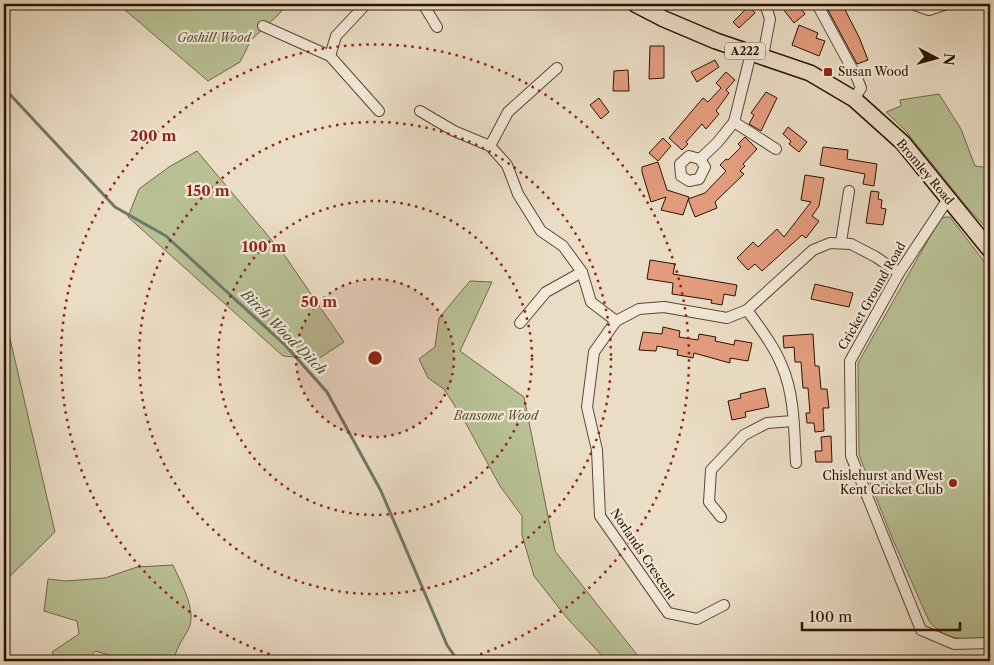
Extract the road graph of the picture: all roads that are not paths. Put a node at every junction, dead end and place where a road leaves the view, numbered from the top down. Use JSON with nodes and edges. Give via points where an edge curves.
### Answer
{"nodes":[{"id":1,"x":366,"y":4,"type":"edge"},
{"id":2,"x":423,"y":4,"type":"edge"},
{"id":3,"x":635,"y":4,"type":"edge"},
{"id":4,"x":765,"y":4,"type":"edge"},
{"id":5,"x":912,"y":4,"type":"edge"},
{"id":6,"x":947,"y":4,"type":"edge"},
{"id":7,"x":821,"y":5,"type":"edge"},
{"id":8,"x":262,"y":26,"type":"dead end"},
{"id":9,"x":437,"y":26,"type":"dead end"},
{"id":10,"x":757,"y":54,"type":"junction"},
{"id":11,"x":330,"y":56,"type":"junction"},
{"id":12,"x":557,"y":68,"type":"dead end"},
{"id":13,"x":854,"y":99,"type":"junction"},
{"id":14,"x":379,"y":111,"type":"dead end"},
{"id":15,"x":420,"y":111,"type":"dead end"},
{"id":16,"x":734,"y":122,"type":"junction"},
{"id":17,"x":490,"y":146,"type":"junction"},
{"id":18,"x":776,"y":149,"type":"dead end"},
{"id":19,"x":700,"y":159,"type":"dead end"},
{"id":20,"x":849,"y":191,"type":"dead end"},
{"id":21,"x":948,"y":199,"type":"junction"},
{"id":22,"x":841,"y":242,"type":"junction"},
{"id":23,"x":990,"y":250,"type":"edge"},
{"id":24,"x":582,"y":272,"type":"junction"},
{"id":25,"x":899,"y":273,"type":"junction"},
{"id":26,"x":747,"y":310,"type":"junction"},
{"id":27,"x":616,"y":321,"type":"junction"},
{"id":28,"x":520,"y":323,"type":"dead end"},
{"id":29,"x":793,"y":421,"type":"junction"},
{"id":30,"x":796,"y":463,"type":"dead end"},
{"id":31,"x":721,"y":517,"type":"dead end"},
{"id":32,"x":724,"y":605,"type":"dead end"},
{"id":33,"x":990,"y":643,"type":"edge"}],
"edges":[{"from":1,"to":11,"type":"street","via":[[336,36]]},
{"from":2,"to":9,"type":"street"},
{"from":3,"to":10,"type":"main road","number":"A222","via":[[698,34]]},
{"from":4,"to":10,"type":"street","via":[[770,19]]},
{"from":5,"to":6,"type":"street","via":[[930,10]]},
{"from":7,"to":13,"type":"street","via":[[861,88]]},
{"from":8,"to":11,"type":"street"},
{"from":10,"to":13,"type":"main road","number":"A222","via":[[810,74]]},
{"from":10,"to":16,"type":"street"},
{"from":11,"to":14,"type":"street"},
{"from":12,"to":17,"type":"street","via":[[508,112]]},
{"from":13,"to":21,"type":"main road","name":"Bromley Road","number":"A222","via":[[903,143]]},
{"from":15,"to":17,"type":"street","via":[[454,131]]},
{"from":16,"to":18,"type":"street"},
{"from":16,"to":19,"type":"street"},
{"from":17,"to":24,"type":"street","via":[[507,165],[518,194],[541,231],[563,246]]},
{"from":20,"to":22,"type":"street"},
{"from":21,"to":23,"type":"main road","name":"Bromley Road","number":"A222"},
{"from":21,"to":25,"type":"street","name":"Cricket Ground Road"},
{"from":22,"to":25,"type":"street","via":[[876,257]]},
{"from":22,"to":26,"type":"street","name":"Norlands Crescent","via":[[813,250]]},
{"from":24,"to":27,"type":"street","via":[[591,302]]},
{"from":24,"to":28,"type":"street","via":[[546,292]]},
{"from":25,"to":33,"type":"street","name":"Cricket Ground Road","via":[[850,361],[851,456],[921,630],[954,644]]},
{"from":26,"to":27,"type":"street","name":"Norlands Crescent","via":[[727,318],[664,307],[639,309]]},
{"from":26,"to":29,"type":"street","via":[[783,367]]},
{"from":27,"to":32,"type":"street","name":"Norlands Crescent","via":[[594,352],[587,407],[597,450],[600,516],[668,613],[697,619]]},
{"from":29,"to":30,"type":"street"},
{"from":29,"to":31,"type":"street","via":[[767,423],[744,435],[711,470],[709,502]]}]}
